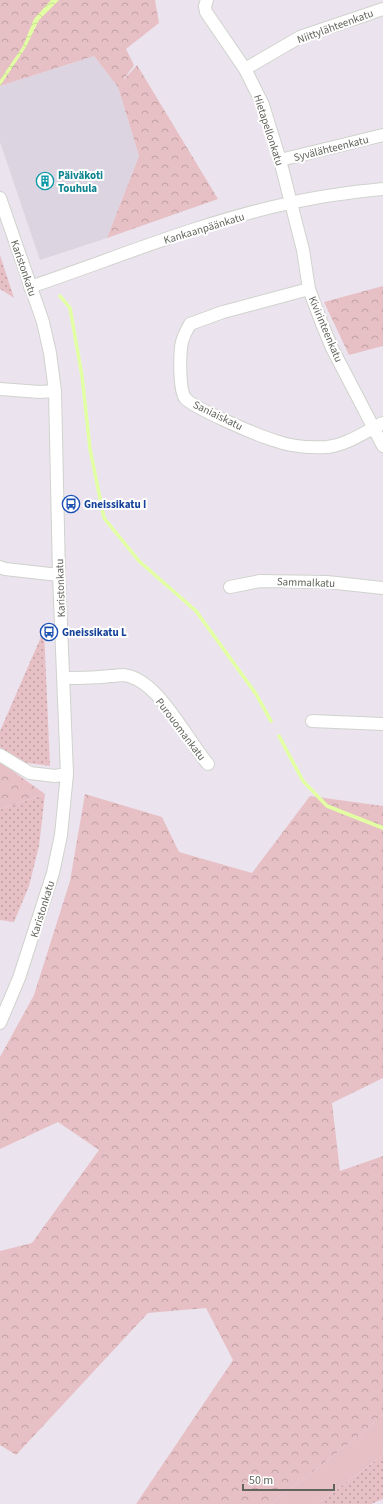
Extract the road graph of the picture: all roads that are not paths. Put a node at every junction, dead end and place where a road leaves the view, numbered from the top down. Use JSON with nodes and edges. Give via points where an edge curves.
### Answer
{"nodes":[{"id":1,"x":207,"y":0,"type":"edge"},
{"id":2,"x":383,"y":9,"type":"edge"},
{"id":3,"x":245,"y":68,"type":"junction"},
{"id":4,"x":383,"y":135,"type":"edge"},
{"id":5,"x":280,"y":160,"type":"junction"},
{"id":6,"x":383,"y":189,"type":"edge"},
{"id":7,"x":0,"y":198,"type":"edge"},
{"id":8,"x":290,"y":203,"type":"junction"},
{"id":9,"x":30,"y":287,"type":"junction"},
{"id":10,"x":309,"y":289,"type":"junction"},
{"id":11,"x":0,"y":389,"type":"edge"},
{"id":12,"x":55,"y":391,"type":"junction"},
{"id":13,"x":378,"y":425,"type":"edge"},
{"id":14,"x":383,"y":446,"type":"edge"},
{"id":15,"x":0,"y":567,"type":"edge"},
{"id":16,"x":59,"y":575,"type":"junction"},
{"id":17,"x":230,"y":587,"type":"dead end"},
{"id":18,"x":383,"y":588,"type":"edge"},
{"id":19,"x":64,"y":678,"type":"junction"},
{"id":20,"x":312,"y":721,"type":"dead end"},
{"id":21,"x":383,"y":724,"type":"edge"},
{"id":22,"x":0,"y":754,"type":"edge"},
{"id":23,"x":208,"y":764,"type":"dead end"},
{"id":24,"x":67,"y":774,"type":"junction"},
{"id":25,"x":0,"y":1023,"type":"edge"}],
"edges":[{"from":1,"to":3,"type":"street","name":"Hietapellonkatu","via":[[206,12]]},
{"from":2,"to":3,"type":"street","name":"Niittylähteenkatu","via":[[300,37]]},
{"from":3,"to":5,"type":"street","name":"Hietapellonkatu","via":[[263,105]]},
{"from":4,"to":5,"type":"street","name":"Syvälähteenkatu"},
{"from":5,"to":8,"type":"street","name":"Hietapellonkatu"},
{"from":6,"to":8,"type":"street","name":"Kankaanpäänkatu"},
{"from":7,"to":9,"type":"street","name":"Karistonkatu"},
{"from":8,"to":9,"type":"street","name":"Kankaanpäänkatu","via":[[190,231]]},
{"from":8,"to":10,"type":"street","name":"Kivirinteenkatu","via":[[303,250]]},
{"from":9,"to":12,"type":"street","name":"Karistonkatu","via":[[42,322]]},
{"from":10,"to":13,"type":"street","name":"Kivirinteenkatu","via":[[332,348]]},
{"from":10,"to":13,"type":"street","name":"Saniaiskatu","via":[[222,312],[190,324],[181,346],[181,390],[185,398],[197,407],[273,441],[301,446],[328,447],[354,439]]},
{"from":11,"to":12,"type":"street"},
{"from":12,"to":16,"type":"street","name":"Karistonkatu"},
{"from":13,"to":14,"type":"street","name":"Kivirinteenkatu"},
{"from":15,"to":16,"type":"street"},
{"from":16,"to":19,"type":"street","name":"Karistonkatu"},
{"from":17,"to":18,"type":"street","name":"Sammalkatu","via":[[260,581],[327,582]]},
{"from":19,"to":23,"type":"street","name":"Purouomankatu","via":[[120,675],[136,678],[166,705]]},
{"from":19,"to":24,"type":"street","name":"Karistonkatu"},
{"from":20,"to":21,"type":"street"},
{"from":22,"to":24,"type":"street","via":[[30,773],[55,776]]},
{"from":24,"to":25,"type":"street","name":"Karistonkatu","via":[[61,835],[53,873],[19,978]]}]}
